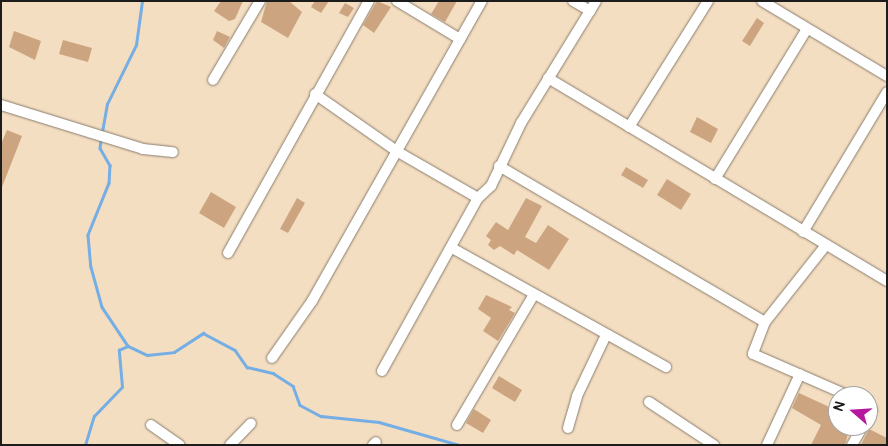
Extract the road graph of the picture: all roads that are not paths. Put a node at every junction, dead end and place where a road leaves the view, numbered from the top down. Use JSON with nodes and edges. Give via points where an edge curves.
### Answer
{"nodes":[{"id":1,"x":260,"y":1,"type":"edge"},
{"id":2,"x":369,"y":1,"type":"edge"},
{"id":3,"x":397,"y":1,"type":"edge"},
{"id":4,"x":482,"y":1,"type":"edge"},
{"id":5,"x":573,"y":1,"type":"edge"},
{"id":6,"x":596,"y":1,"type":"edge"},
{"id":7,"x":708,"y":1,"type":"edge"},
{"id":8,"x":767,"y":3,"type":"edge"},
{"id":9,"x":590,"y":12,"type":"junction"},
{"id":10,"x":807,"y":29,"type":"junction"},
{"id":11,"x":460,"y":39,"type":"junction"},
{"id":12,"x":887,"y":76,"type":"edge"},
{"id":13,"x":548,"y":78,"type":"junction"},
{"id":14,"x":213,"y":80,"type":"dead end"},
{"id":15,"x":887,"y":92,"type":"edge"},
{"id":16,"x":315,"y":94,"type":"junction"},
{"id":17,"x":1,"y":105,"type":"edge"},
{"id":18,"x":629,"y":127,"type":"junction"},
{"id":19,"x":173,"y":152,"type":"dead end"},
{"id":20,"x":398,"y":152,"type":"junction"},
{"id":21,"x":499,"y":166,"type":"junction"},
{"id":22,"x":715,"y":179,"type":"junction"},
{"id":23,"x":478,"y":198,"type":"junction"},
{"id":24,"x":803,"y":232,"type":"junction"},
{"id":25,"x":826,"y":245,"type":"junction"},
{"id":26,"x":452,"y":248,"type":"junction"},
{"id":27,"x":228,"y":253,"type":"dead end"},
{"id":28,"x":887,"y":281,"type":"edge"},
{"id":29,"x":533,"y":296,"type":"junction"},
{"id":30,"x":765,"y":322,"type":"junction"},
{"id":31,"x":606,"y":335,"type":"junction"},
{"id":32,"x":272,"y":358,"type":"dead end"},
{"id":33,"x":666,"y":366,"type":"dead end"},
{"id":34,"x":382,"y":371,"type":"dead end"},
{"id":35,"x":800,"y":374,"type":"junction"},
{"id":36,"x":828,"y":387,"type":"edge"},
{"id":37,"x":649,"y":402,"type":"dead end"},
{"id":38,"x":251,"y":423,"type":"dead end"},
{"id":39,"x":151,"y":425,"type":"dead end"},
{"id":40,"x":457,"y":425,"type":"dead end"},
{"id":41,"x":568,"y":428,"type":"dead end"},
{"id":42,"x":180,"y":445,"type":"edge"},
{"id":43,"x":230,"y":445,"type":"edge"},
{"id":44,"x":714,"y":445,"type":"edge"},
{"id":45,"x":767,"y":445,"type":"edge"}],
"edges":[{"from":1,"to":14,"type":"street"},
{"from":2,"to":16,"type":"street"},
{"from":3,"to":11,"type":"street"},
{"from":4,"to":11,"type":"street"},
{"from":5,"to":9,"type":"street"},
{"from":6,"to":9,"type":"street"},
{"from":7,"to":18,"type":"street"},
{"from":8,"to":10,"type":"street"},
{"from":9,"to":13,"type":"street"},
{"from":10,"to":12,"type":"street"},
{"from":10,"to":22,"type":"street"},
{"from":11,"to":20,"type":"street"},
{"from":13,"to":18,"type":"street"},
{"from":13,"to":21,"type":"street"},
{"from":15,"to":24,"type":"street"},
{"from":16,"to":20,"type":"street"},
{"from":16,"to":27,"type":"street"},
{"from":17,"to":19,"type":"street","via":[[143,149]]},
{"from":18,"to":22,"type":"street"},
{"from":20,"to":23,"type":"street"},
{"from":20,"to":32,"type":"street","via":[[312,301]]},
{"from":21,"to":23,"type":"street","via":[[492,186]]},
{"from":21,"to":30,"type":"street"},
{"from":22,"to":24,"type":"street"},
{"from":23,"to":26,"type":"street"},
{"from":24,"to":25,"type":"street"},
{"from":25,"to":28,"type":"street"},
{"from":25,"to":30,"type":"street"},
{"from":26,"to":29,"type":"street"},
{"from":26,"to":34,"type":"street"},
{"from":29,"to":31,"type":"street"},
{"from":29,"to":40,"type":"street"},
{"from":30,"to":35,"type":"street","via":[[753,354]]},
{"from":31,"to":33,"type":"street"},
{"from":31,"to":41,"type":"street","via":[[577,396]]},
{"from":35,"to":36,"type":"street"},
{"from":35,"to":45,"type":"street"},
{"from":37,"to":44,"type":"street"},
{"from":38,"to":43,"type":"street"},
{"from":39,"to":42,"type":"street"}]}
